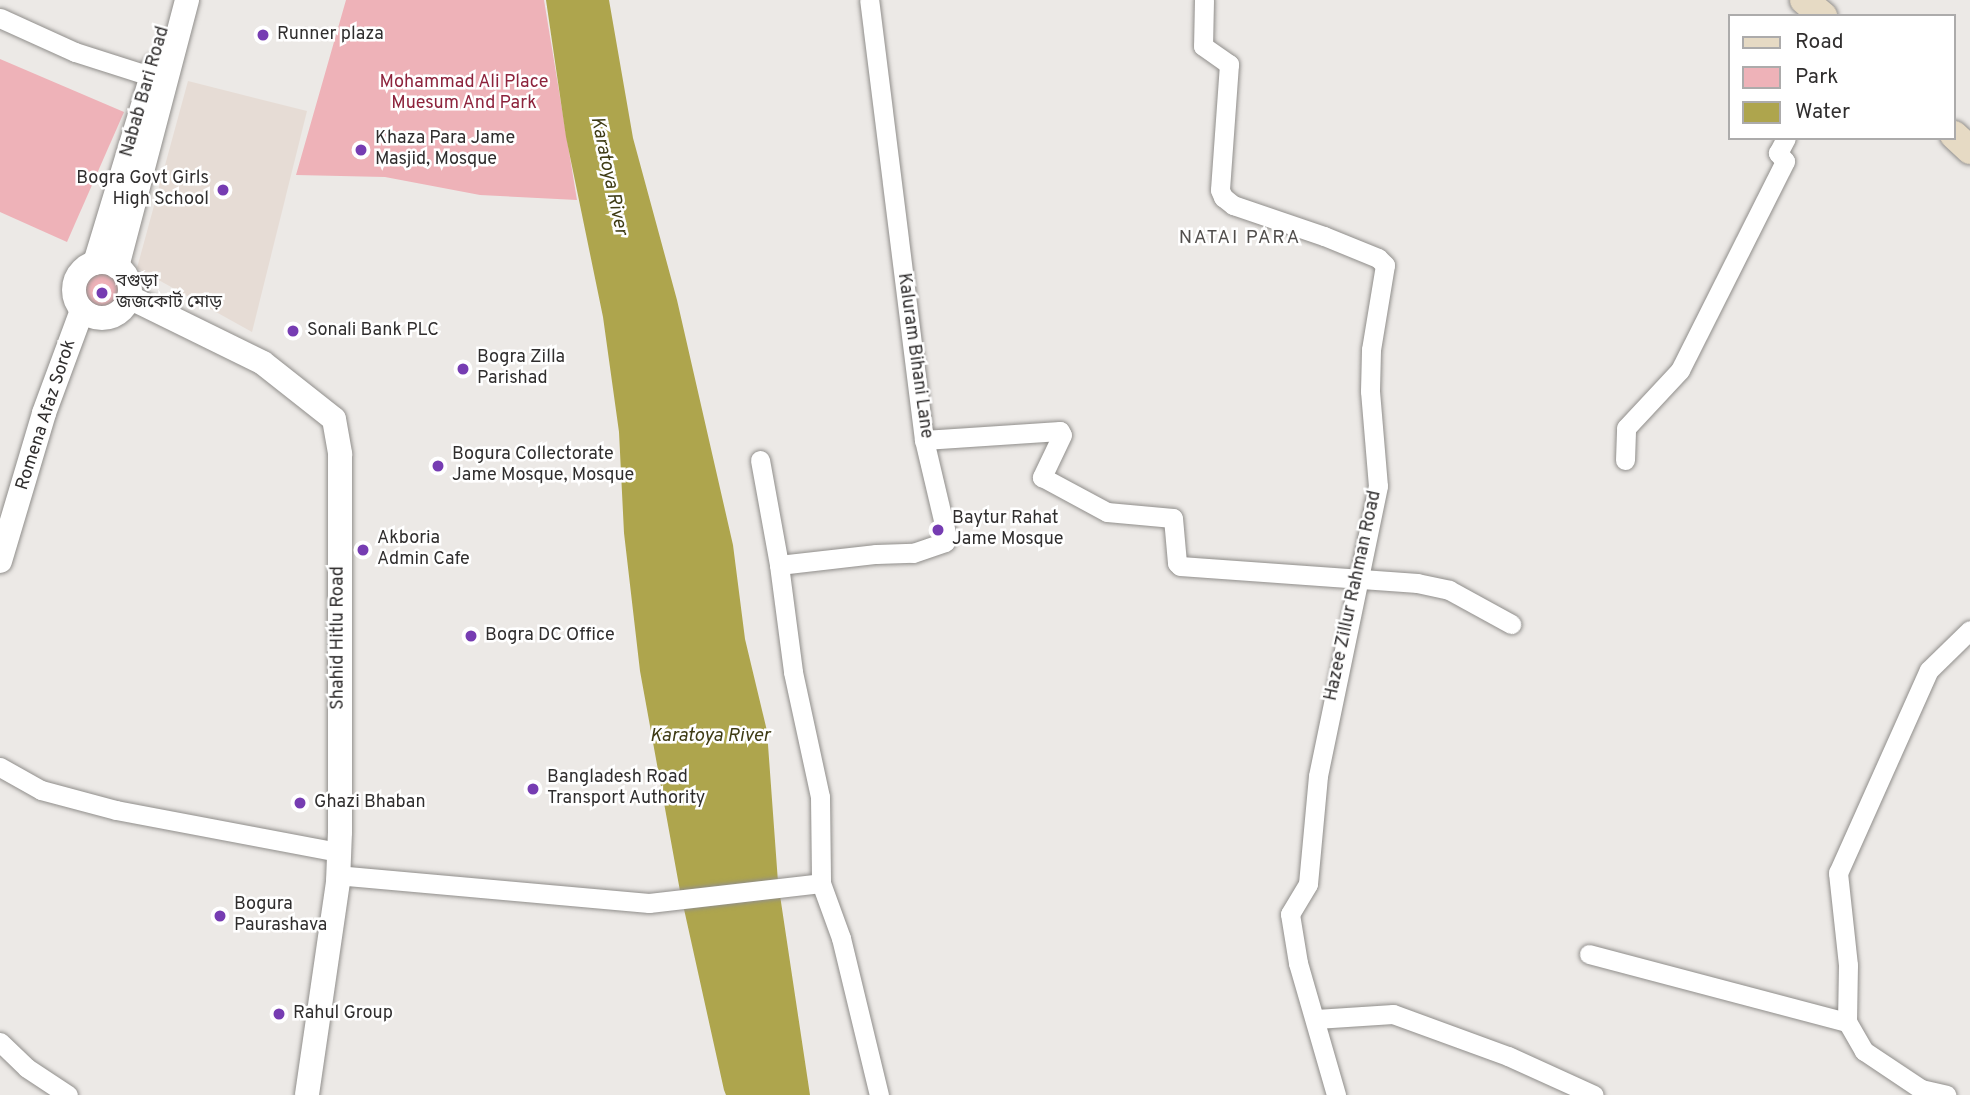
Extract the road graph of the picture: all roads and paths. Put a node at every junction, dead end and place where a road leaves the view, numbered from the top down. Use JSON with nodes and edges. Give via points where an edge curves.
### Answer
{"nodes":[{"id":1,"x":172,"y":0,"type":"edge"},
{"id":2,"x":187,"y":0,"type":"edge"},
{"id":3,"x":869,"y":0,"type":"edge"},
{"id":4,"x":1204,"y":0,"type":"edge"},
{"id":5,"x":1804,"y":0,"type":"edge"},
{"id":6,"x":1821,"y":14,"type":"edge"},
{"id":7,"x":0,"y":18,"type":"edge"},
{"id":8,"x":159,"y":79,"type":"junction"},
{"id":9,"x":1956,"y":137,"type":"edge"},
{"id":10,"x":1785,"y":140,"type":"edge"},
{"id":11,"x":1970,"y":150,"type":"edge"},
{"id":12,"x":106,"y":265,"type":"junction"},
{"id":13,"x":129,"y":297,"type":"junction"},
{"id":14,"x":82,"y":310,"type":"junction"},
{"id":15,"x":924,"y":440,"type":"junction"},
{"id":16,"x":760,"y":460,"type":"dead end"},
{"id":17,"x":1625,"y":460,"type":"dead end"},
{"id":18,"x":0,"y":561,"type":"edge"},
{"id":19,"x":779,"y":565,"type":"junction"},
{"id":20,"x":1359,"y":580,"type":"junction"},
{"id":21,"x":1511,"y":624,"type":"dead end"},
{"id":22,"x":1970,"y":630,"type":"edge"},
{"id":23,"x":0,"y":767,"type":"edge"},
{"id":24,"x":337,"y":864,"type":"junction"},
{"id":25,"x":821,"y":883,"type":"junction"},
{"id":26,"x":1589,"y":954,"type":"dead end"},
{"id":27,"x":1316,"y":1019,"type":"junction"},
{"id":28,"x":1847,"y":1022,"type":"junction"},
{"id":29,"x":0,"y":1042,"type":"edge"},
{"id":30,"x":1924,"y":1092,"type":"edge"},
{"id":31,"x":68,"y":1095,"type":"edge"},
{"id":32,"x":307,"y":1095,"type":"edge"},
{"id":33,"x":879,"y":1095,"type":"edge"},
{"id":34,"x":1336,"y":1095,"type":"edge"},
{"id":35,"x":1594,"y":1095,"type":"edge"},
{"id":36,"x":1946,"y":1095,"type":"edge"}],
"edges":[{"from":1,"to":8,"type":"street","name":"Nabab Bari Road"},
{"from":2,"to":8,"type":"street","name":"Nabab Bari Road"},
{"from":3,"to":15,"type":"street","name":"Kaluram Bihani Lane"},
{"from":4,"to":20,"type":"street","name":"Hazee Zillur Rahman Road","via":[[1203,46],[1229,64],[1223,197],[1233,205],[1378,258],[1385,265],[1370,377],[1378,486]]},
{"from":5,"to":6,"type":"main road"},
{"from":7,"to":8,"type":"street","via":[[75,52]]},
{"from":8,"to":12,"type":"street","name":"Nabab Bari Road"},
{"from":9,"to":11,"type":"main road"},
{"from":10,"to":17,"type":"street","via":[[1778,153],[1785,161],[1680,370],[1626,428]]},
{"from":12,"to":13,"type":"street","via":[[128,280]]},
{"from":12,"to":14,"type":"street","via":[[80,273],[75,298]]},
{"from":13,"to":14,"type":"street","via":[[121,312],[105,318]]},
{"from":13,"to":24,"type":"street","name":"Shahid Hitlu Road","via":[[263,363],[334,419],[340,454]]},
{"from":14,"to":18,"type":"street","name":"Romena Afaz Sorok","via":[[44,413]]},
{"from":15,"to":19,"type":"street","name":"Kaluram Bihani Lane","via":[[945,542],[914,553]]},
{"from":15,"to":20,"type":"street","via":[[1060,431],[1042,477],[1107,512],[1173,517],[1181,566]]},
{"from":16,"to":19,"type":"street"},
{"from":19,"to":25,"type":"street","via":[[793,672],[820,797]]},
{"from":20,"to":21,"type":"street","via":[[1449,590]]},
{"from":20,"to":27,"type":"street","name":"Hazee Zillur Rahman Road","via":[[1318,776],[1308,884],[1290,914],[1298,963]]},
{"from":22,"to":28,"type":"street","via":[[1929,670],[1838,873]]},
{"from":23,"to":24,"type":"street","via":[[41,790]]},
{"from":24,"to":25,"type":"street","via":[[649,903]]},
{"from":24,"to":32,"type":"street","name":"Shahid Hitlu Road"},
{"from":25,"to":33,"type":"street","via":[[841,938]]},
{"from":26,"to":28,"type":"street"},
{"from":27,"to":34,"type":"street","name":"Hazee Zillur Rahman Road"},
{"from":27,"to":35,"type":"street","via":[[1393,1014],[1508,1056]]},
{"from":28,"to":30,"type":"street","via":[[1864,1051]]},
{"from":29,"to":31,"type":"street","via":[[27,1068]]},
{"from":30,"to":36,"type":"street"}]}
